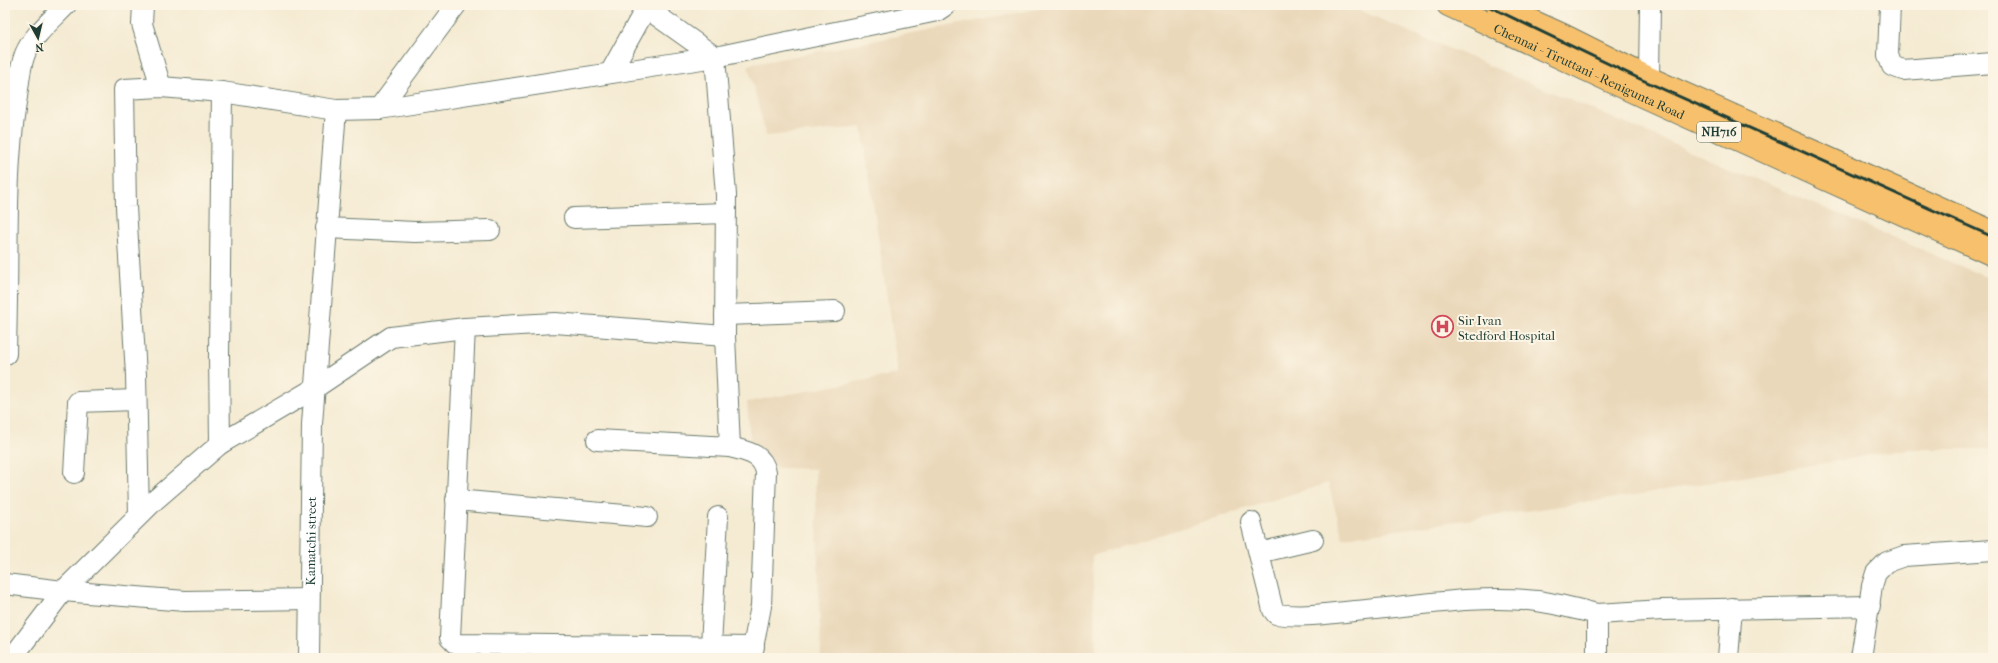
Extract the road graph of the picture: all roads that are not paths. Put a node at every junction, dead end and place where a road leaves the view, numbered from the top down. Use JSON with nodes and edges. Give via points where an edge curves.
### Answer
{"nodes":[{"id":1,"x":66,"y":5,"type":"edge"},
{"id":2,"x":143,"y":5,"type":"edge"},
{"id":3,"x":456,"y":5,"type":"edge"},
{"id":4,"x":946,"y":5,"type":"edge"},
{"id":5,"x":1448,"y":5,"type":"edge"},
{"id":6,"x":1497,"y":5,"type":"edge"},
{"id":7,"x":1650,"y":5,"type":"edge"},
{"id":8,"x":1890,"y":5,"type":"edge"},
{"id":9,"x":644,"y":7,"type":"edge"},
{"id":10,"x":715,"y":57,"type":"junction"},
{"id":11,"x":1993,"y":63,"type":"edge"},
{"id":12,"x":610,"y":73,"type":"junction"},
{"id":13,"x":1649,"y":78,"type":"junction"},
{"id":14,"x":161,"y":87,"type":"junction"},
{"id":15,"x":222,"y":92,"type":"junction"},
{"id":16,"x":379,"y":109,"type":"junction"},
{"id":17,"x":336,"y":110,"type":"junction"},
{"id":18,"x":726,"y":212,"type":"junction"},
{"id":19,"x":574,"y":218,"type":"dead end"},
{"id":20,"x":326,"y":228,"type":"junction"},
{"id":21,"x":490,"y":230,"type":"dead end"},
{"id":22,"x":1993,"y":232,"type":"edge"},
{"id":23,"x":1993,"y":255,"type":"edge"},
{"id":24,"x":6,"y":298,"type":"edge"},
{"id":25,"x":835,"y":311,"type":"dead end"},
{"id":26,"x":725,"y":314,"type":"junction"},
{"id":27,"x":465,"y":328,"type":"junction"},
{"id":28,"x":725,"y":336,"type":"junction"},
{"id":29,"x":6,"y":354,"type":"edge"},
{"id":30,"x":315,"y":388,"type":"junction"},
{"id":31,"x":136,"y":400,"type":"junction"},
{"id":32,"x":597,"y":440,"type":"dead end"},
{"id":33,"x":220,"y":444,"type":"junction"},
{"id":34,"x":730,"y":447,"type":"junction"},
{"id":35,"x":74,"y":473,"type":"dead end"},
{"id":36,"x":456,"y":500,"type":"junction"},
{"id":37,"x":139,"y":515,"type":"junction"},
{"id":38,"x":646,"y":517,"type":"dead end"},
{"id":39,"x":718,"y":517,"type":"dead end"},
{"id":40,"x":1251,"y":522,"type":"dead end"},
{"id":41,"x":1313,"y":540,"type":"dead end"},
{"id":42,"x":1993,"y":550,"type":"edge"},
{"id":43,"x":1259,"y":553,"type":"junction"},
{"id":44,"x":5,"y":584,"type":"edge"},
{"id":45,"x":63,"y":591,"type":"junction"},
{"id":46,"x":309,"y":599,"type":"junction"},
{"id":47,"x":1870,"y":606,"type":"junction"},
{"id":48,"x":1732,"y":608,"type":"junction"},
{"id":49,"x":1597,"y":614,"type":"junction"},
{"id":50,"x":711,"y":646,"type":"junction"},
{"id":51,"x":753,"y":652,"type":"edge"},
{"id":52,"x":12,"y":658,"type":"edge"},
{"id":53,"x":309,"y":658,"type":"edge"},
{"id":54,"x":1597,"y":658,"type":"edge"},
{"id":55,"x":1728,"y":658,"type":"edge"},
{"id":56,"x":1862,"y":658,"type":"edge"}],
"edges":[{"from":1,"to":24,"type":"street","via":[[33,42],[25,55],[21,74],[11,136]]},
{"from":2,"to":14,"type":"street","via":[[142,24]]},
{"from":3,"to":16,"type":"street"},
{"from":4,"to":10,"type":"street","via":[[937,11]]},
{"from":5,"to":23,"type":"highway","name":"Chennai - Tiruttani - Renigunta Road","number":"NH716","via":[[1644,98]]},
{"from":6,"to":13,"type":"highway","name":"Chennai - Tiruttani - Renigunta Road","number":"NH716"},
{"from":7,"to":13,"type":"street"},
{"from":8,"to":11,"type":"street","via":[[1888,55],[1892,66],[1903,70]]},
{"from":9,"to":10,"type":"street"},
{"from":9,"to":12,"type":"street"},
{"from":10,"to":12,"type":"street"},
{"from":10,"to":18,"type":"street"},
{"from":12,"to":16,"type":"street"},
{"from":13,"to":22,"type":"highway","name":"Chennai - Tiruttani - Renigunta Road","number":"NH716"},
{"from":14,"to":15,"type":"street"},
{"from":14,"to":31,"type":"street","via":[[124,89],[126,207]]},
{"from":15,"to":17,"type":"street"},
{"from":15,"to":33,"type":"street"},
{"from":16,"to":17,"type":"street"},
{"from":17,"to":20,"type":"street","name":"Kamatchi street"},
{"from":18,"to":19,"type":"street"},
{"from":18,"to":26,"type":"street"},
{"from":20,"to":21,"type":"street","via":[[415,232]]},
{"from":20,"to":30,"type":"street","name":"Kamatchi street"},
{"from":24,"to":29,"type":"street"},
{"from":25,"to":26,"type":"street"},
{"from":26,"to":28,"type":"street"},
{"from":27,"to":28,"type":"street","via":[[555,323]]},
{"from":27,"to":30,"type":"street","via":[[391,337]]},
{"from":27,"to":36,"type":"street"},
{"from":28,"to":34,"type":"street"},
{"from":30,"to":33,"type":"street"},
{"from":30,"to":46,"type":"street","name":"Kamatchi street"},
{"from":31,"to":35,"type":"street","via":[[78,402]]},
{"from":31,"to":37,"type":"street"},
{"from":32,"to":34,"type":"street"},
{"from":33,"to":37,"type":"street"},
{"from":34,"to":51,"type":"street","via":[[759,456],[766,472],[761,606]]},
{"from":36,"to":38,"type":"street"},
{"from":36,"to":50,"type":"street","via":[[450,638],[452,642]]},
{"from":37,"to":45,"type":"street"},
{"from":39,"to":50,"type":"street"},
{"from":40,"to":43,"type":"street"},
{"from":41,"to":43,"type":"street"},
{"from":42,"to":47,"type":"street","via":[[1904,556],[1887,562],[1876,573]]},
{"from":43,"to":49,"type":"street","via":[[1276,614],[1319,614],[1504,599],[1537,601]]},
{"from":44,"to":45,"type":"street"},
{"from":45,"to":46,"type":"street","via":[[185,601]]},
{"from":45,"to":52,"type":"street"},
{"from":46,"to":53,"type":"street","name":"Kamatchi street"},
{"from":47,"to":48,"type":"street"},
{"from":47,"to":56,"type":"street"},
{"from":48,"to":49,"type":"street"},
{"from":48,"to":55,"type":"street"},
{"from":49,"to":54,"type":"street"},
{"from":50,"to":51,"type":"street"}]}
